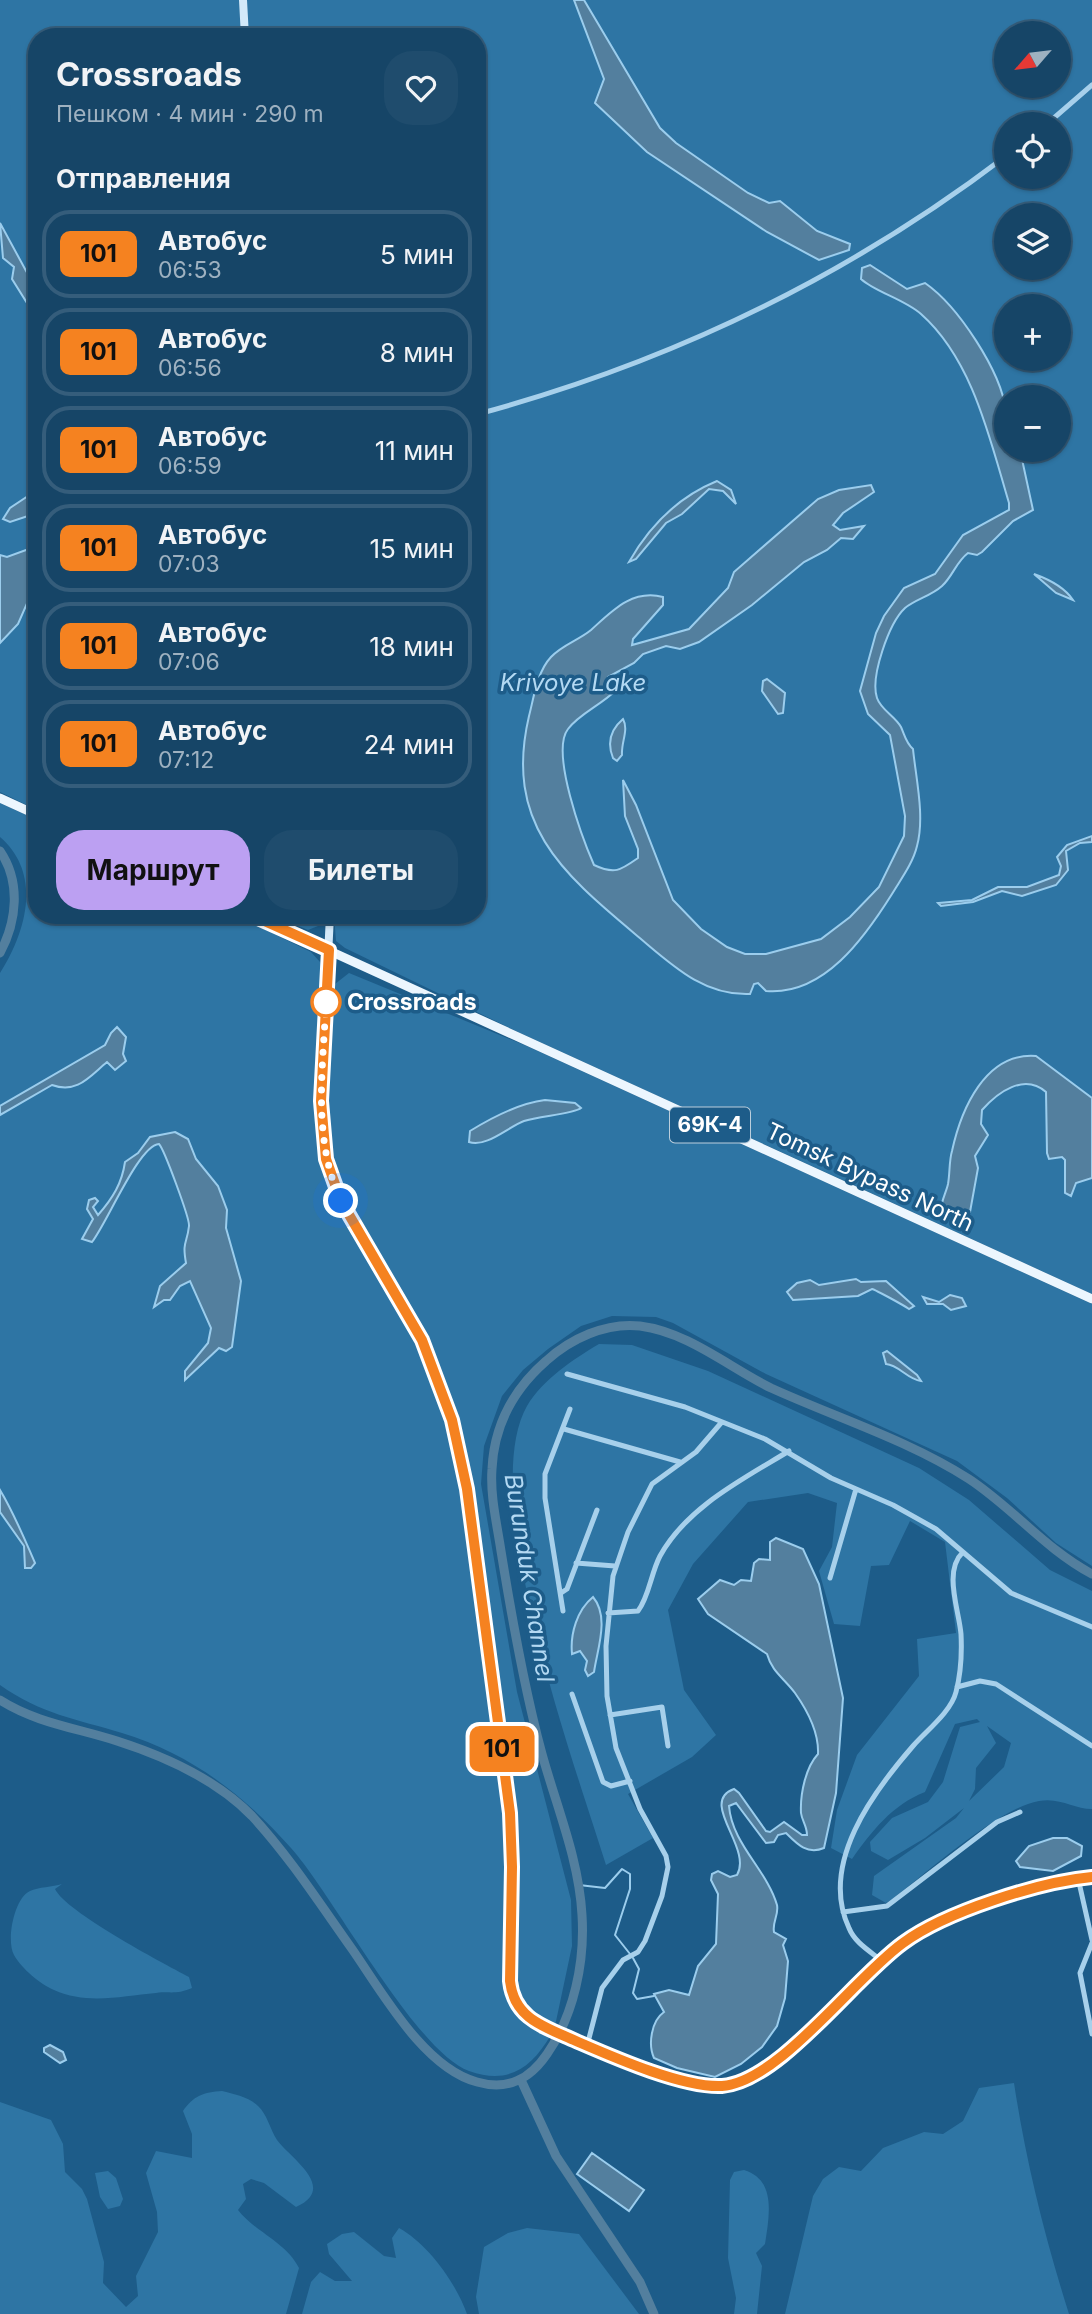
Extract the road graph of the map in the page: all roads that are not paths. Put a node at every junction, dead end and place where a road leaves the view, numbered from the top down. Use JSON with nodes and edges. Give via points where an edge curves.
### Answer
{"nodes":[{"id":1,"x":243,"y":0,"type":"edge"},
{"id":2,"x":245,"y":28,"type":"edge"},
{"id":3,"x":1092,"y":85,"type":"edge"},
{"id":4,"x":1060,"y":112,"type":"edge"},
{"id":5,"x":994,"y":165,"type":"edge"},
{"id":6,"x":486,"y":412,"type":"edge"},
{"id":7,"x":0,"y":798,"type":"edge"},
{"id":8,"x":28,"y":811,"type":"edge"},
{"id":9,"x":271,"y":924,"type":"edge"},
{"id":10,"x":330,"y":924,"type":"edge"},
{"id":11,"x":329,"y":950,"type":"junction"},
{"id":12,"x":1092,"y":1300,"type":"edge"},
{"id":13,"x":567,"y":1374,"type":"dead end"},
{"id":14,"x":570,"y":1409,"type":"dead end"},
{"id":15,"x":721,"y":1423,"type":"junction"},
{"id":16,"x":564,"y":1429,"type":"junction"},
{"id":17,"x":789,"y":1451,"type":"junction"},
{"id":18,"x":680,"y":1462,"type":"junction"},
{"id":19,"x":856,"y":1489,"type":"junction"},
{"id":20,"x":597,"y":1510,"type":"dead end"},
{"id":21,"x":962,"y":1552,"type":"junction"},
{"id":22,"x":576,"y":1563,"type":"junction"},
{"id":23,"x":615,"y":1566,"type":"junction"},
{"id":24,"x":830,"y":1578,"type":"dead end"},
{"id":25,"x":561,"y":1593,"type":"junction"},
{"id":26,"x":563,"y":1611,"type":"dead end"},
{"id":27,"x":608,"y":1613,"type":"junction"},
{"id":28,"x":1092,"y":1628,"type":"edge"},
{"id":29,"x":957,"y":1687,"type":"junction"},
{"id":30,"x":572,"y":1694,"type":"dead end"},
{"id":31,"x":610,"y":1715,"type":"junction"},
{"id":32,"x":668,"y":1746,"type":"dead end"},
{"id":33,"x":1092,"y":1746,"type":"edge"},
{"id":34,"x":630,"y":1781,"type":"junction"},
{"id":35,"x":1020,"y":1812,"type":"dead end"},
{"id":36,"x":1092,"y":1877,"type":"edge"},
{"id":37,"x":1077,"y":1878,"type":"junction"},
{"id":38,"x":843,"y":1912,"type":"junction"},
{"id":39,"x":1092,"y":1942,"type":"edge"},
{"id":40,"x":882,"y":1961,"type":"junction"},
{"id":41,"x":1092,"y":2034,"type":"edge"},
{"id":42,"x":587,"y":2046,"type":"junction"}],
"edges":[{"from":1,"to":2,"type":"street"},
{"from":3,"to":4,"type":"street"},
{"from":5,"to":6,"type":"street","via":[[867,252],[788,297],[621,370]]},
{"from":7,"to":8,"type":"main road"},
{"from":9,"to":11,"type":"main road","name":"Tomsk Bypass North","number":"69К-4"},
{"from":10,"to":11,"type":"street"},
{"from":11,"to":12,"type":"main road","name":"Tomsk Bypass North","number":"69К-4"},
{"from":11,"to":42,"type":"street","via":[[321,1101],[326,1159],[345,1209],[422,1340],[459,1448],[510,1813],[511,1993],[521,2012]]},
{"from":13,"to":15,"type":"street","via":[[653,1396]]},
{"from":14,"to":16,"type":"street"},
{"from":15,"to":17,"type":"street"},
{"from":15,"to":18,"type":"street","via":[[696,1452]]},
{"from":16,"to":18,"type":"street"},
{"from":16,"to":25,"type":"street","via":[[545,1474]]},
{"from":17,"to":19,"type":"street"},
{"from":17,"to":27,"type":"street","via":[[705,1505],[684,1525],[662,1554],[638,1611]]},
{"from":18,"to":23,"type":"street","via":[[652,1485]]},
{"from":19,"to":21,"type":"street","via":[[936,1529]]},
{"from":19,"to":24,"type":"street"},
{"from":20,"to":22,"type":"street"},
{"from":21,"to":28,"type":"street","via":[[1011,1593]]},
{"from":21,"to":29,"type":"street","via":[[953,1567],[961,1634]]},
{"from":22,"to":23,"type":"street"},
{"from":22,"to":25,"type":"street"},
{"from":23,"to":27,"type":"street"},
{"from":25,"to":26,"type":"street"},
{"from":27,"to":31,"type":"street"},
{"from":29,"to":33,"type":"street","via":[[980,1681],[996,1684]]},
{"from":29,"to":38,"type":"street","via":[[954,1699],[869,1802],[841,1867]]},
{"from":30,"to":34,"type":"street","via":[[603,1782],[611,1786]]},
{"from":31,"to":32,"type":"street","via":[[662,1707]]},
{"from":31,"to":34,"type":"street","via":[[616,1748]]},
{"from":34,"to":42,"type":"street","via":[[668,1867],[645,1941],[602,1988]]},
{"from":35,"to":38,"type":"street","via":[[997,1822],[887,1906]]},
{"from":36,"to":37,"type":"street"},
{"from":37,"to":39,"type":"street"},
{"from":37,"to":40,"type":"street","via":[[928,1927]]},
{"from":38,"to":40,"type":"street","via":[[858,1942]]},
{"from":39,"to":41,"type":"street","via":[[1080,1973]]},
{"from":40,"to":42,"type":"street","via":[[770,2066],[737,2083],[683,2081]]}]}
